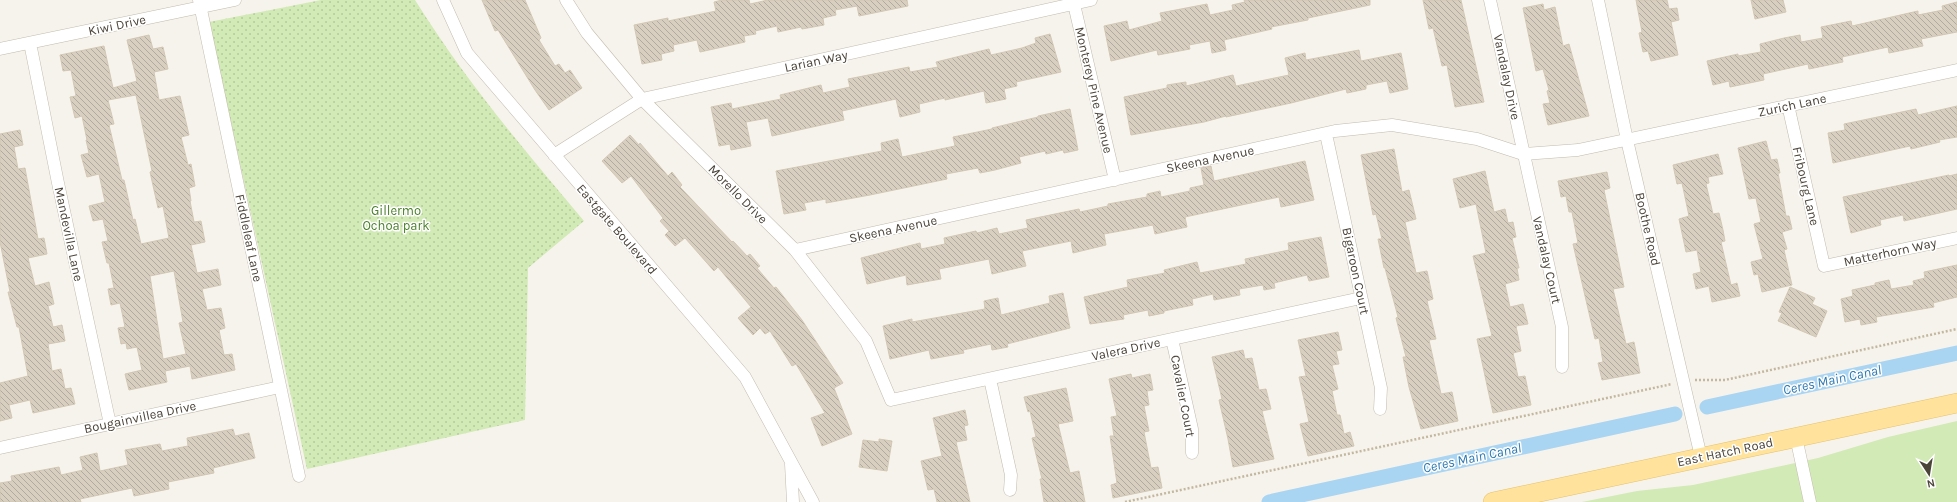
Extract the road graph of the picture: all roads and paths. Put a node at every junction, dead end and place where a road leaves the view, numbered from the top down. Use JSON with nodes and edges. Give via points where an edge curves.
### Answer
{"nodes":[{"id":1,"x":235,"y":0,"type":"edge"},
{"id":2,"x":443,"y":0,"type":"edge"},
{"id":3,"x":566,"y":0,"type":"edge"},
{"id":4,"x":1091,"y":0,"type":"edge"},
{"id":5,"x":1490,"y":0,"type":"edge"},
{"id":6,"x":1598,"y":0,"type":"edge"},
{"id":7,"x":1073,"y":2,"type":"edge"},
{"id":8,"x":200,"y":4,"type":"edge"},
{"id":9,"x":30,"y":43,"type":"junction"},
{"id":10,"x":0,"y":49,"type":"edge"},
{"id":11,"x":1957,"y":70,"type":"edge"},
{"id":12,"x":642,"y":99,"type":"junction"},
{"id":13,"x":1788,"y":105,"type":"junction"},
{"id":14,"x":1326,"y":134,"type":"junction"},
{"id":15,"x":1627,"y":140,"type":"junction"},
{"id":16,"x":1523,"y":154,"type":"junction"},
{"id":17,"x":554,"y":155,"type":"junction"},
{"id":18,"x":1115,"y":180,"type":"junction"},
{"id":19,"x":1957,"y":238,"type":"edge"},
{"id":20,"x":794,"y":250,"type":"junction"},
{"id":21,"x":1824,"y":266,"type":"joint"},
{"id":22,"x":1362,"y":298,"type":"junction"},
{"id":23,"x":1957,"y":329,"type":"edge"},
{"id":24,"x":1172,"y":339,"type":"junction"},
{"id":25,"x":1562,"y":367,"type":"dead end"},
{"id":26,"x":990,"y":379,"type":"junction"},
{"id":27,"x":1684,"y":382,"type":"junction"},
{"id":28,"x":280,"y":387,"type":"junction"},
{"id":29,"x":890,"y":400,"type":"joint"},
{"id":30,"x":1957,"y":403,"type":"edge"},
{"id":31,"x":1380,"y":409,"type":"dead end"},
{"id":32,"x":110,"y":424,"type":"junction"},
{"id":33,"x":1796,"y":437,"type":"junction"},
{"id":34,"x":0,"y":448,"type":"edge"},
{"id":35,"x":1192,"y":453,"type":"dead end"},
{"id":36,"x":1701,"y":457,"type":"junction"},
{"id":37,"x":791,"y":459,"type":"junction"},
{"id":38,"x":299,"y":476,"type":"dead end"},
{"id":39,"x":1010,"y":490,"type":"dead end"},
{"id":40,"x":793,"y":502,"type":"edge"},
{"id":41,"x":813,"y":502,"type":"edge"},
{"id":42,"x":1125,"y":502,"type":"edge"},
{"id":43,"x":1493,"y":502,"type":"edge"},
{"id":44,"x":1810,"y":502,"type":"edge"}],
"edges":[{"from":1,"to":8,"type":"street","name":"Kiwi Drive"},
{"from":2,"to":17,"type":"street","name":"Eastgate Boulevard","via":[[467,53]]},
{"from":3,"to":12,"type":"street","name":"Morello Drive","via":[[587,33]]},
{"from":4,"to":7,"type":"street","name":"Larian Way"},
{"from":5,"to":16,"type":"street","name":"Vandalay Drive"},
{"from":6,"to":15,"type":"street","name":"Boothe Road"},
{"from":7,"to":12,"type":"street","name":"Larian Way"},
{"from":7,"to":18,"type":"street","name":"Monterey Pine Avenue"},
{"from":8,"to":9,"type":"street","name":"Kiwi Drive"},
{"from":8,"to":28,"type":"street","name":"Fiddleleaf Lane"},
{"from":9,"to":10,"type":"street","name":"Kiwi Drive"},
{"from":9,"to":32,"type":"street","name":"Mandevilla Lane"},
{"from":11,"to":13,"type":"street","name":"Zurich Lane"},
{"from":12,"to":17,"type":"street","name":"Larian Way"},
{"from":12,"to":20,"type":"street","name":"Morello Drive"},
{"from":13,"to":15,"type":"street","name":"Zurich Lane"},
{"from":13,"to":21,"type":"street","name":"Fribourg Lane"},
{"from":14,"to":16,"type":"street","name":"Skeena Avenue","via":[[1392,125],[1477,139]]},
{"from":14,"to":18,"type":"street","name":"Skeena Avenue"},
{"from":14,"to":22,"type":"street","name":"Bigaroon Court"},
{"from":15,"to":16,"type":"street","name":"Skeena Avenue","via":[[1578,150]]},
{"from":15,"to":27,"type":"street","name":"Boothe Road"},
{"from":16,"to":25,"type":"street","name":"Vandalay Court","via":[[1562,327]]},
{"from":17,"to":37,"type":"street","name":"Eastgate Boulevard","via":[[745,377]]},
{"from":18,"to":20,"type":"street","name":"Skeena Avenue"},
{"from":19,"to":21,"type":"street","name":"Matterhorn Way"},
{"from":20,"to":29,"type":"street","name":"Morello Drive","via":[[866,341]]},
{"from":22,"to":24,"type":"street","name":"Valera Drive"},
{"from":22,"to":31,"type":"street","name":"Bigaroon Court","via":[[1381,388]]},
{"from":23,"to":27,"type":"path","via":[[1725,380]]},
{"from":24,"to":26,"type":"street","name":"Valera Drive"},
{"from":24,"to":35,"type":"street","name":"Cavalier Court","via":[[1192,429]]},
{"from":26,"to":29,"type":"street","name":"Valera Drive"},
{"from":26,"to":39,"type":"street","via":[[1011,474]]},
{"from":27,"to":36,"type":"street","name":"Boothe Road"},
{"from":27,"to":42,"type":"path"},
{"from":28,"to":32,"type":"street","name":"Bougainvillea Drive"},
{"from":28,"to":38,"type":"street","name":"Fiddleleaf Lane"},
{"from":30,"to":33,"type":"main road","name":"East Hatch Road"},
{"from":32,"to":34,"type":"street","name":"Bougainvillea Drive"},
{"from":33,"to":36,"type":"main road","name":"East Hatch Road"},
{"from":33,"to":44,"type":"street"},
{"from":36,"to":43,"type":"main road","name":"East Hatch Road"},
{"from":37,"to":40,"type":"street","name":"Eastgate Boulevard"},
{"from":37,"to":41,"type":"street","name":"Eastgate Boulevard"}]}
